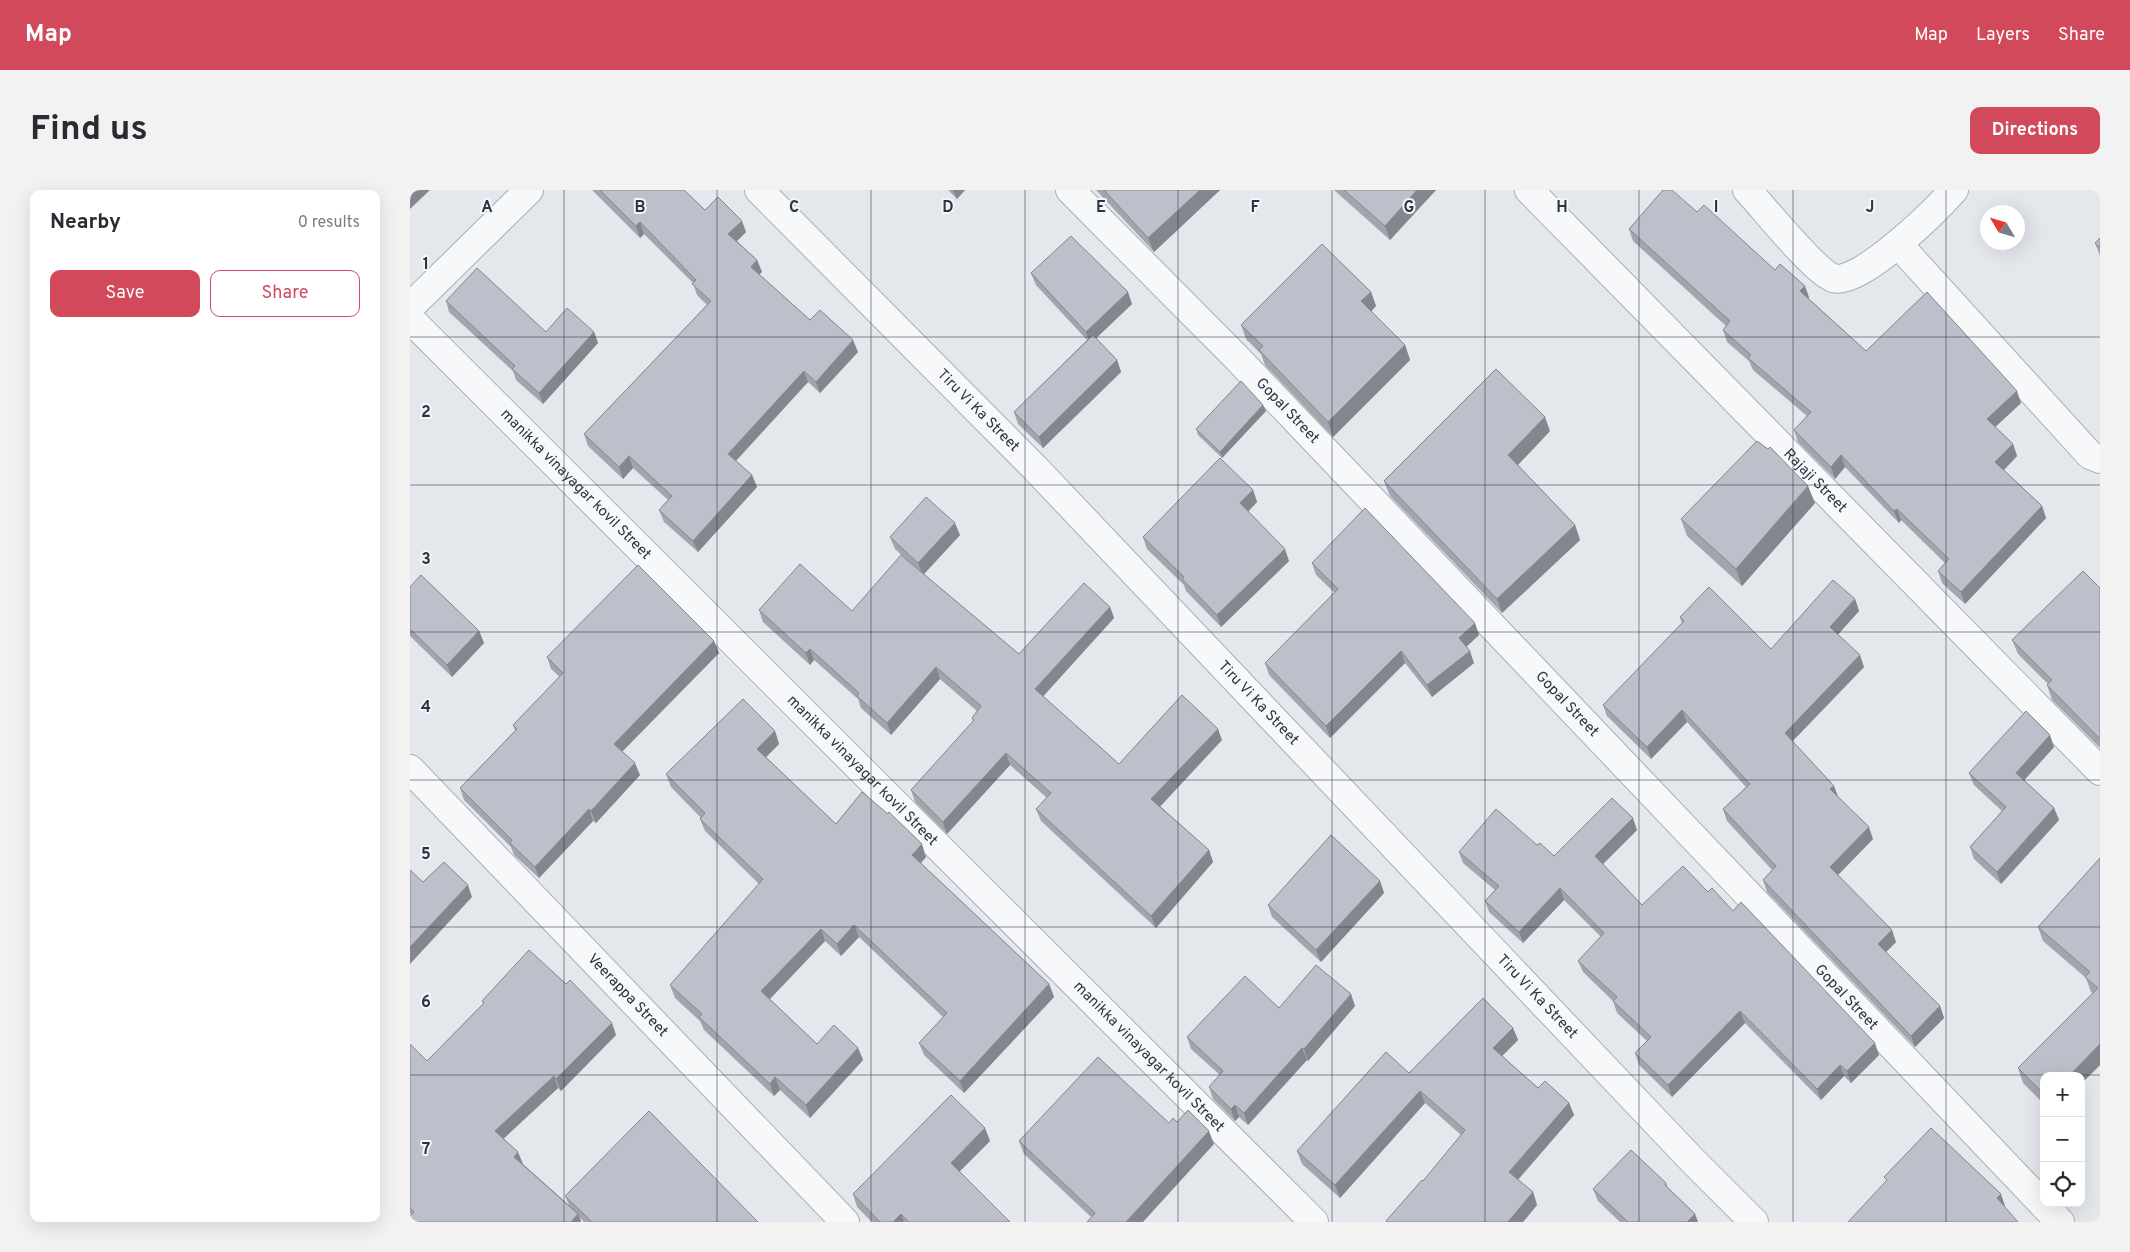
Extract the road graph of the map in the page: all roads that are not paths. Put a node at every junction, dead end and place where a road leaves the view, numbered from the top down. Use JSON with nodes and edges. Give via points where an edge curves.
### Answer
{"nodes":[{"id":1,"x":529,"y":190,"type":"edge"},
{"id":2,"x":759,"y":190,"type":"edge"},
{"id":3,"x":1070,"y":190,"type":"edge"},
{"id":4,"x":1529,"y":190,"type":"edge"},
{"id":5,"x":1748,"y":190,"type":"edge"},
{"id":6,"x":1954,"y":190,"type":"edge"},
{"id":7,"x":1898,"y":244,"type":"junction"},
{"id":8,"x":410,"y":307,"type":"edge"},
{"id":9,"x":410,"y":319,"type":"edge"},
{"id":10,"x":2100,"y":459,"type":"edge"},
{"id":11,"x":410,"y":769,"type":"edge"},
{"id":12,"x":2100,"y":771,"type":"edge"},
{"id":13,"x":845,"y":1222,"type":"edge"},
{"id":14,"x":1314,"y":1222,"type":"edge"},
{"id":15,"x":1754,"y":1222,"type":"edge"},
{"id":16,"x":2060,"y":1222,"type":"edge"}],
"edges":[{"from":1,"to":8,"type":"street"},
{"from":2,"to":15,"type":"street","name":"Tiru Vi Ka Street","via":[[1035,468],[1690,1159]]},
{"from":3,"to":16,"type":"street","name":"Gopal Street","via":[[1234,356]]},
{"from":4,"to":12,"type":"street","name":"Rajaji Street"},
{"from":5,"to":7,"type":"street","via":[[1816,266],[1834,278],[1851,277]]},
{"from":6,"to":7,"type":"street"},
{"from":7,"to":10,"type":"street","via":[[2090,455]]},
{"from":9,"to":14,"type":"street","name":"manikka vinayagar kovil Street"},
{"from":11,"to":13,"type":"street","name":"Veerappa Street"}]}
